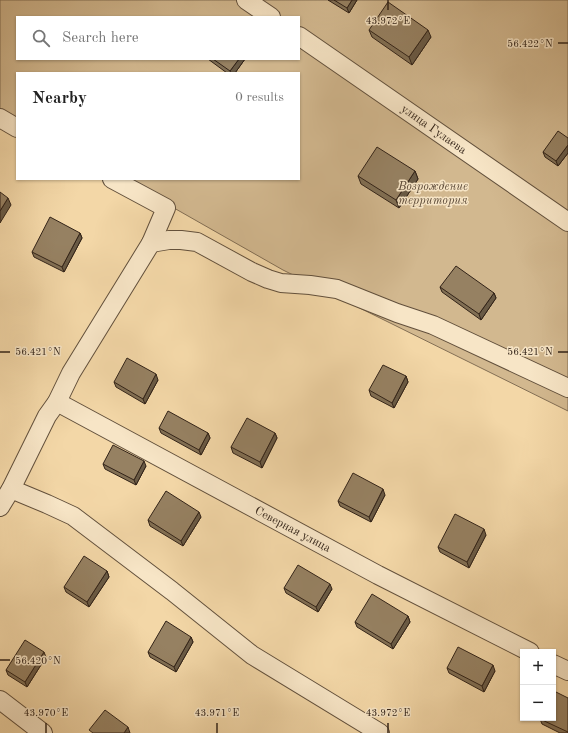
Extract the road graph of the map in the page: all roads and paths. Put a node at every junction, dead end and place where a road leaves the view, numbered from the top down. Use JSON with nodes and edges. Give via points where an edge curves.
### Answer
{"nodes":[{"id":1,"x":246,"y":0,"type":"edge"},
{"id":2,"x":270,"y":16,"type":"edge"},
{"id":3,"x":300,"y":37,"type":"edge"},
{"id":4,"x":0,"y":118,"type":"edge"},
{"id":5,"x":16,"y":127,"type":"edge"},
{"id":6,"x":114,"y":180,"type":"edge"},
{"id":7,"x":568,"y":222,"type":"edge"},
{"id":8,"x":151,"y":243,"type":"junction"},
{"id":9,"x":568,"y":388,"type":"edge"},
{"id":10,"x":57,"y":402,"type":"junction"},
{"id":11,"x":11,"y":489,"type":"junction"},
{"id":12,"x":0,"y":507,"type":"edge"},
{"id":13,"x":524,"y":649,"type":"edge"},
{"id":14,"x":556,"y":665,"type":"edge"},
{"id":15,"x":568,"y":671,"type":"edge"},
{"id":16,"x":0,"y":700,"type":"edge"},
{"id":17,"x":43,"y":733,"type":"edge"},
{"id":18,"x":380,"y":733,"type":"edge"}],
"edges":[{"from":1,"to":2,"type":"street"},
{"from":3,"to":7,"type":"street","name":"улица Гулаева"},
{"from":4,"to":5,"type":"street"},
{"from":6,"to":8,"type":"street","via":[[166,208]]},
{"from":8,"to":9,"type":"street","via":[[169,240],[196,242],[268,279],[281,283],[336,289],[433,325]]},
{"from":8,"to":10,"type":"street","via":[[71,373]]},
{"from":10,"to":11,"type":"street","via":[[47,416]]},
{"from":10,"to":13,"type":"street","name":"Северная улица","via":[[378,575]]},
{"from":11,"to":12,"type":"street"},
{"from":11,"to":18,"type":"street","via":[[73,516],[252,655]]},
{"from":14,"to":15,"type":"street"},
{"from":16,"to":17,"type":"street"}]}
